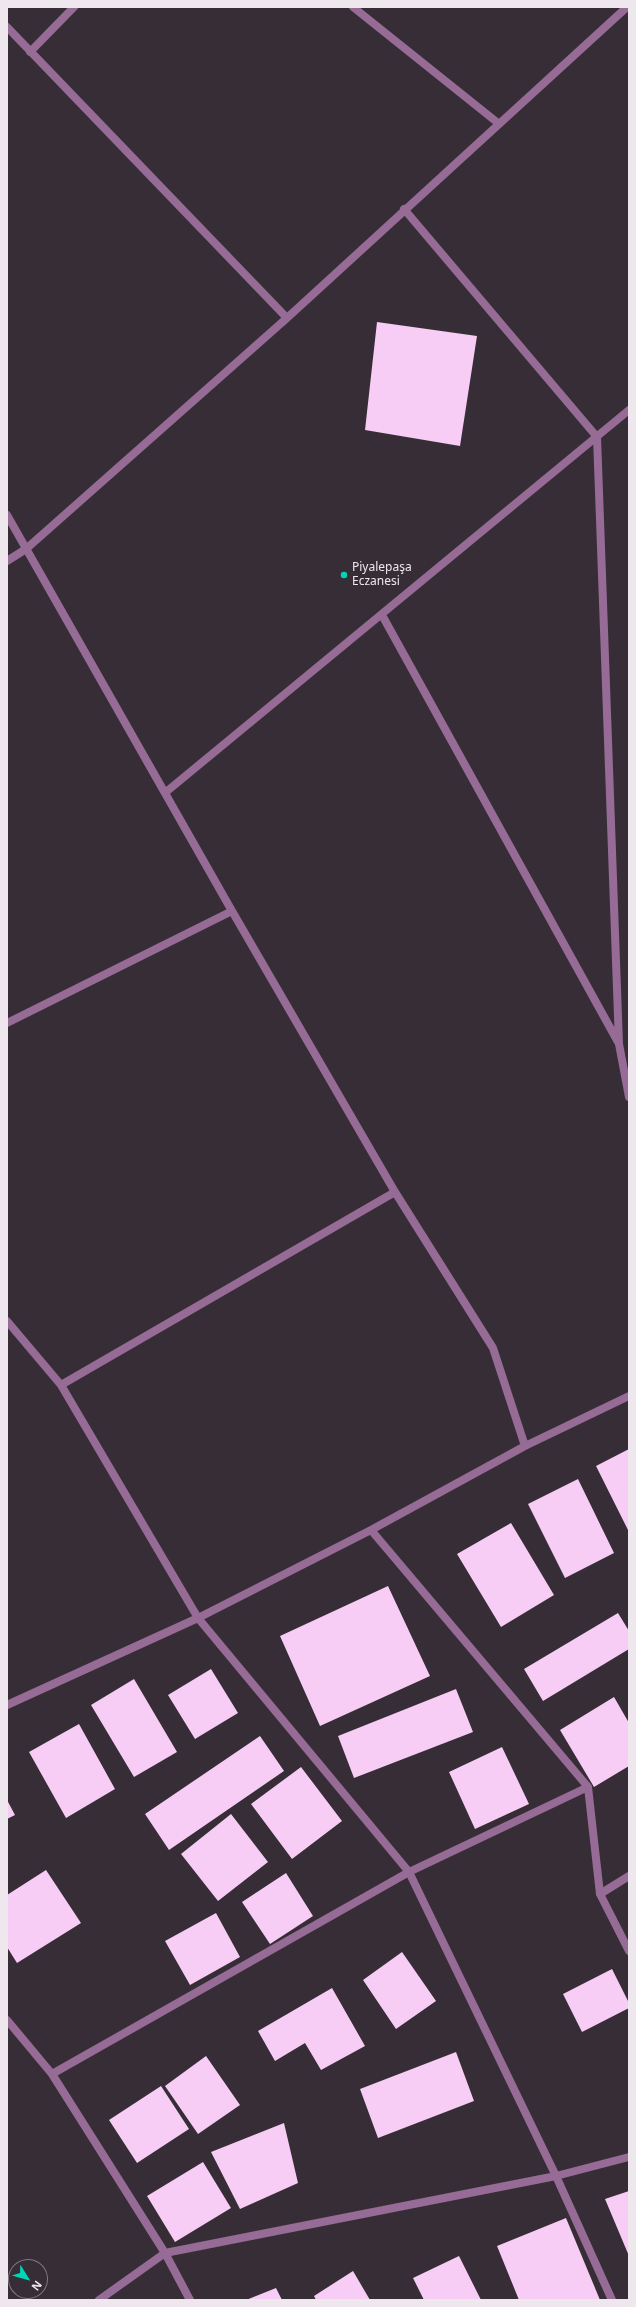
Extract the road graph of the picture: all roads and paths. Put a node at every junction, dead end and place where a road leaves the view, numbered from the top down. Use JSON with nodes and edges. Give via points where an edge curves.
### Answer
{"nodes":[{"id":1,"x":74,"y":7,"type":"edge"},
{"id":2,"x":353,"y":7,"type":"edge"},
{"id":3,"x":628,"y":7,"type":"edge"},
{"id":4,"x":7,"y":27,"type":"edge"},
{"id":5,"x":30,"y":52,"type":"junction"},
{"id":6,"x":498,"y":123,"type":"junction"},
{"id":7,"x":404,"y":209,"type":"junction"},
{"id":8,"x":287,"y":318,"type":"junction"},
{"id":9,"x":629,"y":410,"type":"edge"},
{"id":10,"x":597,"y":437,"type":"junction"},
{"id":11,"x":7,"y":514,"type":"edge"},
{"id":12,"x":26,"y":549,"type":"junction"},
{"id":13,"x":7,"y":561,"type":"edge"},
{"id":14,"x":382,"y":615,"type":"junction"},
{"id":15,"x":166,"y":792,"type":"junction"},
{"id":16,"x":232,"y":911,"type":"junction"},
{"id":17,"x":7,"y":1023,"type":"edge"},
{"id":18,"x":620,"y":1044,"type":"junction"},
{"id":19,"x":629,"y":1097,"type":"edge"},
{"id":20,"x":395,"y":1192,"type":"junction"},
{"id":21,"x":7,"y":1321,"type":"edge"},
{"id":22,"x":61,"y":1385,"type":"junction"},
{"id":23,"x":629,"y":1396,"type":"edge"},
{"id":24,"x":525,"y":1446,"type":"junction"},
{"id":25,"x":371,"y":1530,"type":"junction"},
{"id":26,"x":198,"y":1618,"type":"junction"},
{"id":27,"x":7,"y":1705,"type":"edge"},
{"id":28,"x":588,"y":1787,"type":"junction"},
{"id":29,"x":409,"y":1872,"type":"junction"},
{"id":30,"x":629,"y":1876,"type":"edge"},
{"id":31,"x":600,"y":1894,"type":"junction"},
{"id":32,"x":629,"y":1951,"type":"edge"},
{"id":33,"x":7,"y":2020,"type":"edge"},
{"id":34,"x":52,"y":2074,"type":"junction"},
{"id":35,"x":629,"y":2157,"type":"edge"},
{"id":36,"x":556,"y":2176,"type":"junction"},
{"id":37,"x":165,"y":2253,"type":"junction"},
{"id":38,"x":99,"y":2300,"type":"edge"},
{"id":39,"x":190,"y":2300,"type":"edge"},
{"id":40,"x":612,"y":2300,"type":"edge"}],
"edges":[{"from":1,"to":5,"type":"street"},
{"from":2,"to":6,"type":"street"},
{"from":3,"to":6,"type":"street"},
{"from":4,"to":5,"type":"street"},
{"from":5,"to":8,"type":"street"},
{"from":6,"to":7,"type":"street"},
{"from":7,"to":8,"type":"street"},
{"from":7,"to":10,"type":"street"},
{"from":8,"to":12,"type":"street"},
{"from":9,"to":10,"type":"street"},
{"from":10,"to":14,"type":"street"},
{"from":10,"to":18,"type":"street"},
{"from":11,"to":12,"type":"street"},
{"from":12,"to":13,"type":"street"},
{"from":12,"to":15,"type":"street"},
{"from":14,"to":15,"type":"street"},
{"from":14,"to":18,"type":"street"},
{"from":15,"to":16,"type":"street"},
{"from":16,"to":17,"type":"street"},
{"from":16,"to":20,"type":"street"},
{"from":18,"to":19,"type":"street"},
{"from":20,"to":22,"type":"street"},
{"from":20,"to":24,"type":"street","via":[[493,1348]]},
{"from":21,"to":22,"type":"street"},
{"from":22,"to":26,"type":"street"},
{"from":23,"to":24,"type":"street"},
{"from":24,"to":25,"type":"street"},
{"from":25,"to":26,"type":"street"},
{"from":25,"to":28,"type":"street"},
{"from":26,"to":27,"type":"street"},
{"from":26,"to":29,"type":"street"},
{"from":28,"to":29,"type":"street"},
{"from":28,"to":31,"type":"street"},
{"from":29,"to":34,"type":"street"},
{"from":29,"to":36,"type":"street"},
{"from":30,"to":31,"type":"street"},
{"from":31,"to":32,"type":"street"},
{"from":33,"to":34,"type":"street"},
{"from":34,"to":37,"type":"street"},
{"from":35,"to":36,"type":"street"},
{"from":36,"to":37,"type":"street"},
{"from":36,"to":40,"type":"street"},
{"from":37,"to":38,"type":"street"},
{"from":37,"to":39,"type":"street"}]}
